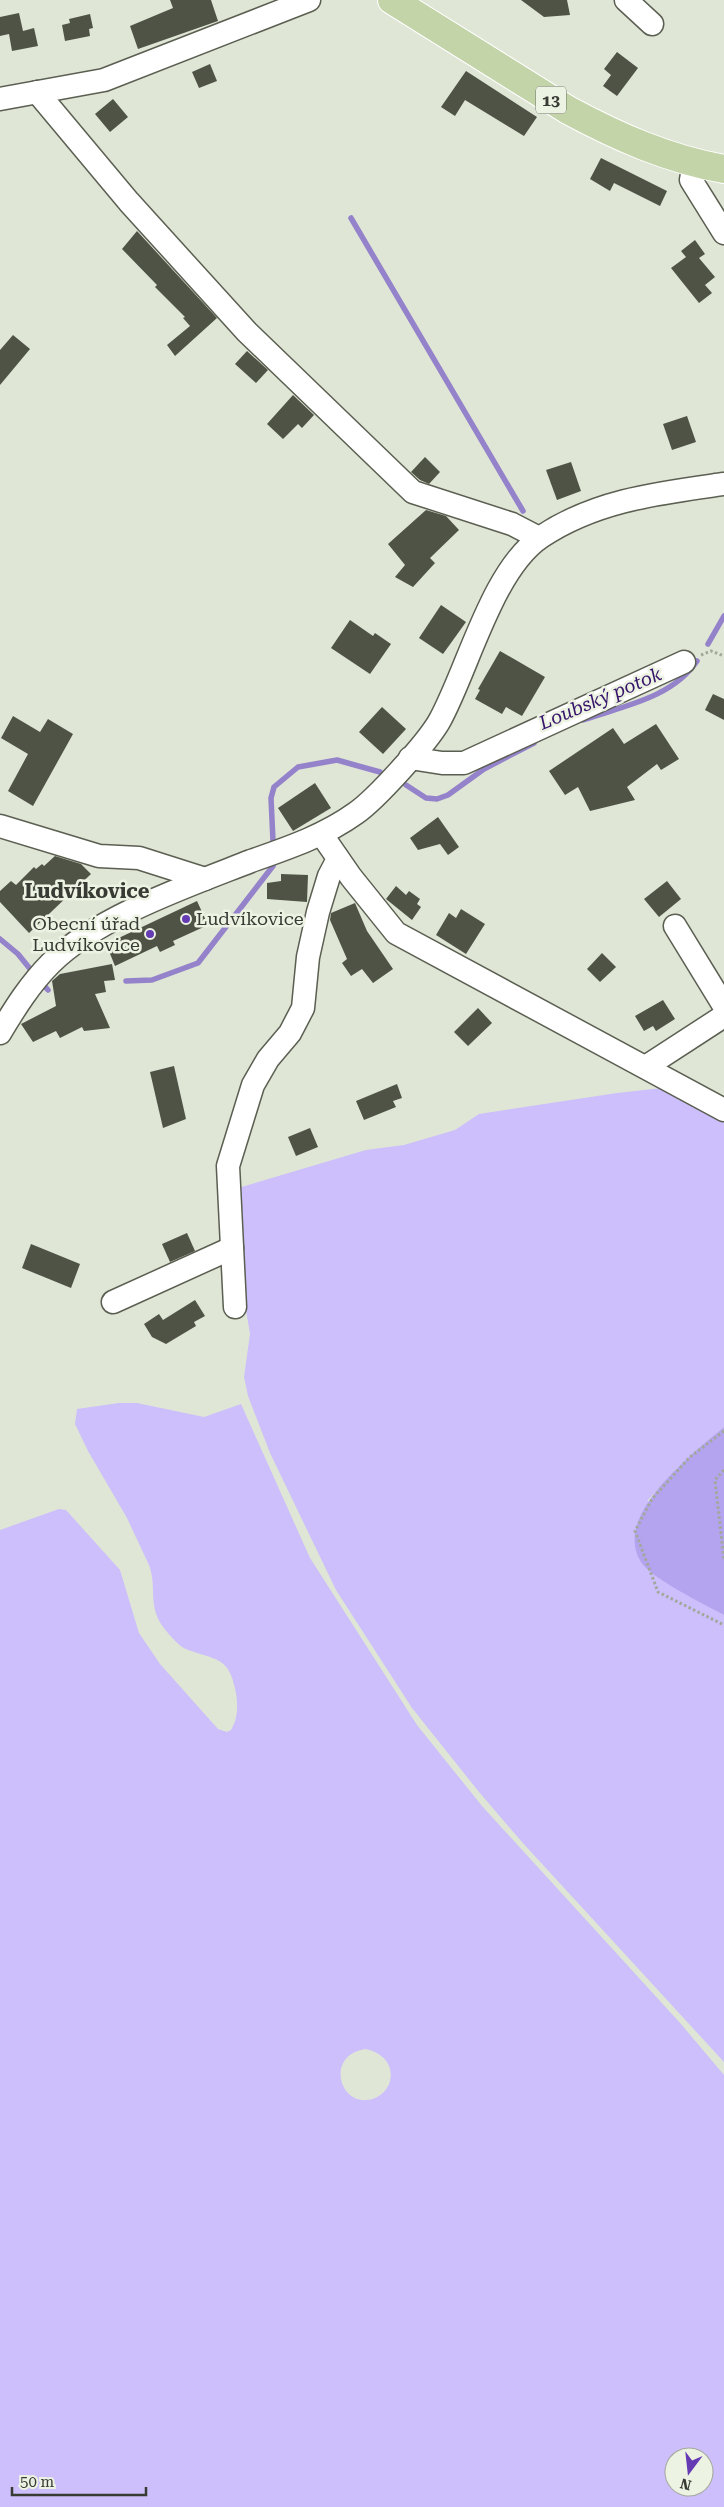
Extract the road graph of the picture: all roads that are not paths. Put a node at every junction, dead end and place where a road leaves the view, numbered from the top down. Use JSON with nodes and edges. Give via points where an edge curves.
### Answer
{"nodes":[{"id":1,"x":309,"y":0,"type":"edge"},
{"id":2,"x":392,"y":0,"type":"edge"},
{"id":3,"x":626,"y":0,"type":"edge"},
{"id":4,"x":652,"y":24,"type":"dead end"},
{"id":5,"x":37,"y":92,"type":"junction"},
{"id":6,"x":0,"y":99,"type":"edge"},
{"id":7,"x":694,"y":163,"type":"junction"},
{"id":8,"x":724,"y":169,"type":"edge"},
{"id":9,"x":724,"y":233,"type":"edge"},
{"id":10,"x":724,"y":484,"type":"edge"},
{"id":11,"x":539,"y":538,"type":"junction"},
{"id":12,"x":684,"y":662,"type":"dead end"},
{"id":13,"x":410,"y":758,"type":"junction"},
{"id":14,"x":0,"y":826,"type":"edge"},
{"id":15,"x":322,"y":835,"type":"junction"},
{"id":16,"x":338,"y":859,"type":"junction"},
{"id":17,"x":205,"y":879,"type":"junction"},
{"id":18,"x":675,"y":926,"type":"dead end"},
{"id":19,"x":724,"y":1006,"type":"edge"},
{"id":20,"x":724,"y":1016,"type":"edge"},
{"id":21,"x":0,"y":1033,"type":"edge"},
{"id":22,"x":646,"y":1066,"type":"junction"},
{"id":23,"x":724,"y":1110,"type":"edge"},
{"id":24,"x":232,"y":1248,"type":"junction"},
{"id":25,"x":113,"y":1302,"type":"dead end"},
{"id":26,"x":235,"y":1308,"type":"dead end"}],
"edges":[{"from":1,"to":5,"type":"street","via":[[104,80]]},
{"from":2,"to":7,"type":"main road","number":"13","via":[[568,110],[625,139]]},
{"from":3,"to":4,"type":"street"},
{"from":5,"to":6,"type":"street"},
{"from":5,"to":11,"type":"street","via":[[129,202],[247,332],[413,492],[512,524]]},
{"from":7,"to":8,"type":"main road","number":"13"},
{"from":7,"to":9,"type":"street","via":[[691,180]]},
{"from":10,"to":11,"type":"street","via":[[620,501],[581,515]]},
{"from":11,"to":13,"type":"street","via":[[505,574],[439,722]]},
{"from":12,"to":13,"type":"street","via":[[464,763]]},
{"from":13,"to":15,"type":"street","via":[[358,812]]},
{"from":14,"to":17,"type":"street","via":[[99,856],[139,858]]},
{"from":15,"to":16,"type":"street"},
{"from":15,"to":17,"type":"street"},
{"from":16,"to":22,"type":"street","via":[[396,932]]},
{"from":16,"to":24,"type":"street","via":[[318,912],[308,957],[303,1008],[290,1033],[268,1059],[253,1085],[228,1166]]},
{"from":17,"to":21,"type":"street","via":[[116,918],[82,938],[38,977]]},
{"from":18,"to":19,"type":"street"},
{"from":20,"to":22,"type":"street"},
{"from":22,"to":23,"type":"street"},
{"from":24,"to":25,"type":"street"},
{"from":24,"to":26,"type":"street"}]}
